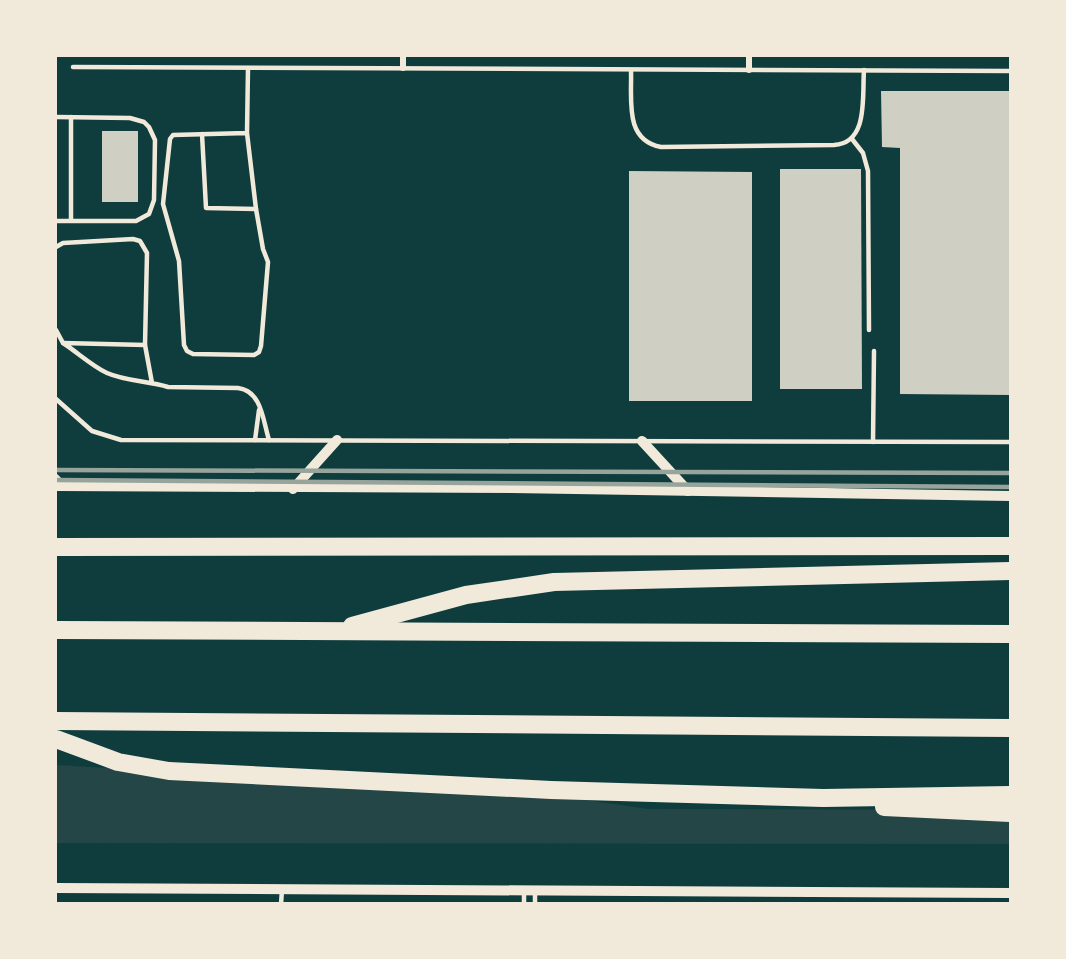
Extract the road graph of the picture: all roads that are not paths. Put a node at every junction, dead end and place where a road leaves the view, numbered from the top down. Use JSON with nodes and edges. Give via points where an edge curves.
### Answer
{"nodes":[{"id":1,"x":403,"y":56,"type":"edge"},
{"id":2,"x":749,"y":56,"type":"edge"},
{"id":3,"x":73,"y":67,"type":"dead end"},
{"id":4,"x":248,"y":68,"type":"junction"},
{"id":5,"x":403,"y":68,"type":"junction"},
{"id":6,"x":631,"y":70,"type":"junction"},
{"id":7,"x":749,"y":70,"type":"junction"},
{"id":8,"x":864,"y":70,"type":"junction"},
{"id":9,"x":1011,"y":71,"type":"edge"},
{"id":10,"x":56,"y":117,"type":"edge"},
{"id":11,"x":71,"y":117,"type":"junction"},
{"id":12,"x":247,"y":133,"type":"junction"},
{"id":13,"x":202,"y":134,"type":"junction"},
{"id":14,"x":852,"y":139,"type":"junction"},
{"id":15,"x":256,"y":209,"type":"junction"},
{"id":16,"x":71,"y":220,"type":"junction"},
{"id":17,"x":56,"y":221,"type":"edge"},
{"id":18,"x":56,"y":247,"type":"edge"},
{"id":19,"x":56,"y":330,"type":"edge"},
{"id":20,"x":869,"y":330,"type":"dead end"},
{"id":21,"x":63,"y":343,"type":"junction"},
{"id":22,"x":145,"y":345,"type":"junction"},
{"id":23,"x":874,"y":351,"type":"dead end"},
{"id":24,"x":152,"y":383,"type":"junction"},
{"id":25,"x":56,"y":399,"type":"edge"},
{"id":26,"x":259,"y":408,"type":"junction"},
{"id":27,"x":255,"y":440,"type":"junction"},
{"id":28,"x":269,"y":440,"type":"junction"},
{"id":29,"x":337,"y":440,"type":"junction"},
{"id":30,"x":642,"y":441,"type":"junction"},
{"id":31,"x":873,"y":442,"type":"junction"},
{"id":32,"x":1011,"y":442,"type":"edge"},
{"id":33,"x":56,"y":477,"type":"edge"},
{"id":34,"x":61,"y":486,"type":"edge"},
{"id":35,"x":293,"y":489,"type":"junction"},
{"id":36,"x":688,"y":491,"type":"junction"},
{"id":37,"x":1011,"y":496,"type":"edge"},
{"id":38,"x":1011,"y":546,"type":"edge"},
{"id":39,"x":56,"y":547,"type":"edge"},
{"id":40,"x":1011,"y":571,"type":"edge"},
{"id":41,"x":56,"y":630,"type":"edge"},
{"id":42,"x":337,"y":631,"type":"junction"},
{"id":43,"x":1011,"y":634,"type":"edge"},
{"id":44,"x":56,"y":721,"type":"edge"},
{"id":45,"x":1011,"y":728,"type":"edge"},
{"id":46,"x":56,"y":739,"type":"edge"},
{"id":47,"x":1011,"y":795,"type":"edge"},
{"id":48,"x":823,"y":798,"type":"junction"},
{"id":49,"x":1011,"y":813,"type":"edge"},
{"id":50,"x":56,"y":888,"type":"edge"},
{"id":51,"x":530,"y":889,"type":"junction"},
{"id":52,"x":282,"y":890,"type":"junction"},
{"id":53,"x":1011,"y":893,"type":"edge"},
{"id":54,"x":281,"y":903,"type":"edge"},
{"id":55,"x":524,"y":903,"type":"edge"},
{"id":56,"x":535,"y":903,"type":"edge"}],
"edges":[{"from":1,"to":5,"type":"street"},
{"from":2,"to":7,"type":"street"},
{"from":3,"to":4,"type":"lane"},
{"from":4,"to":5,"type":"lane"},
{"from":4,"to":12,"type":"lane"},
{"from":5,"to":6,"type":"lane"},
{"from":6,"to":7,"type":"lane"},
{"from":6,"to":14,"type":"lane","via":[[632,122],[639,137],[653,146],[834,145]]},
{"from":7,"to":8,"type":"lane"},
{"from":8,"to":9,"type":"lane"},
{"from":8,"to":14,"type":"lane","via":[[859,128]]},
{"from":10,"to":11,"type":"lane"},
{"from":11,"to":16,"type":"lane"},
{"from":11,"to":16,"type":"lane","via":[[137,119],[149,127],[155,140],[154,200],[149,214],[136,221]]},
{"from":12,"to":13,"type":"lane"},
{"from":12,"to":15,"type":"lane"},
{"from":13,"to":15,"type":"lane","via":[[206,208]]},
{"from":13,"to":15,"type":"lane","via":[[173,135],[170,139],[163,204],[180,261],[187,351],[214,355],[259,352],[268,262]]},
{"from":14,"to":20,"type":"lane","via":[[863,153],[868,171]]},
{"from":16,"to":17,"type":"lane"},
{"from":18,"to":22,"type":"lane","via":[[63,243],[133,239],[145,247]]},
{"from":19,"to":21,"type":"lane"},
{"from":21,"to":22,"type":"lane"},
{"from":21,"to":24,"type":"lane","via":[[107,373]]},
{"from":22,"to":24,"type":"lane"},
{"from":23,"to":31,"type":"lane"},
{"from":24,"to":26,"type":"lane","via":[[244,389],[254,395]]},
{"from":25,"to":27,"type":"lane","via":[[84,425],[111,438]]},
{"from":26,"to":27,"type":"lane"},
{"from":26,"to":28,"type":"lane"},
{"from":27,"to":28,"type":"lane"},
{"from":28,"to":29,"type":"lane"},
{"from":29,"to":30,"type":"lane"},
{"from":29,"to":35,"type":"street"},
{"from":30,"to":31,"type":"lane"},
{"from":30,"to":36,"type":"street"},
{"from":31,"to":32,"type":"lane"},
{"from":33,"to":34,"type":"street"},
{"from":34,"to":35,"type":"street"},
{"from":35,"to":36,"type":"street"},
{"from":36,"to":37,"type":"street"},
{"from":38,"to":39,"type":"highway"},
{"from":40,"to":42,"type":"highway","via":[[554,582],[466,595]]},
{"from":41,"to":42,"type":"highway"},
{"from":42,"to":43,"type":"highway"},
{"from":44,"to":45,"type":"highway"},
{"from":46,"to":48,"type":"highway","via":[[118,762],[169,771],[551,790]]},
{"from":47,"to":48,"type":"highway"},
{"from":48,"to":49,"type":"highway","via":[[920,810]]},
{"from":50,"to":52,"type":"street"},
{"from":51,"to":52,"type":"street"},
{"from":51,"to":53,"type":"street"},
{"from":51,"to":55,"type":"lane"},
{"from":51,"to":56,"type":"lane"},
{"from":52,"to":54,"type":"lane"}]}
